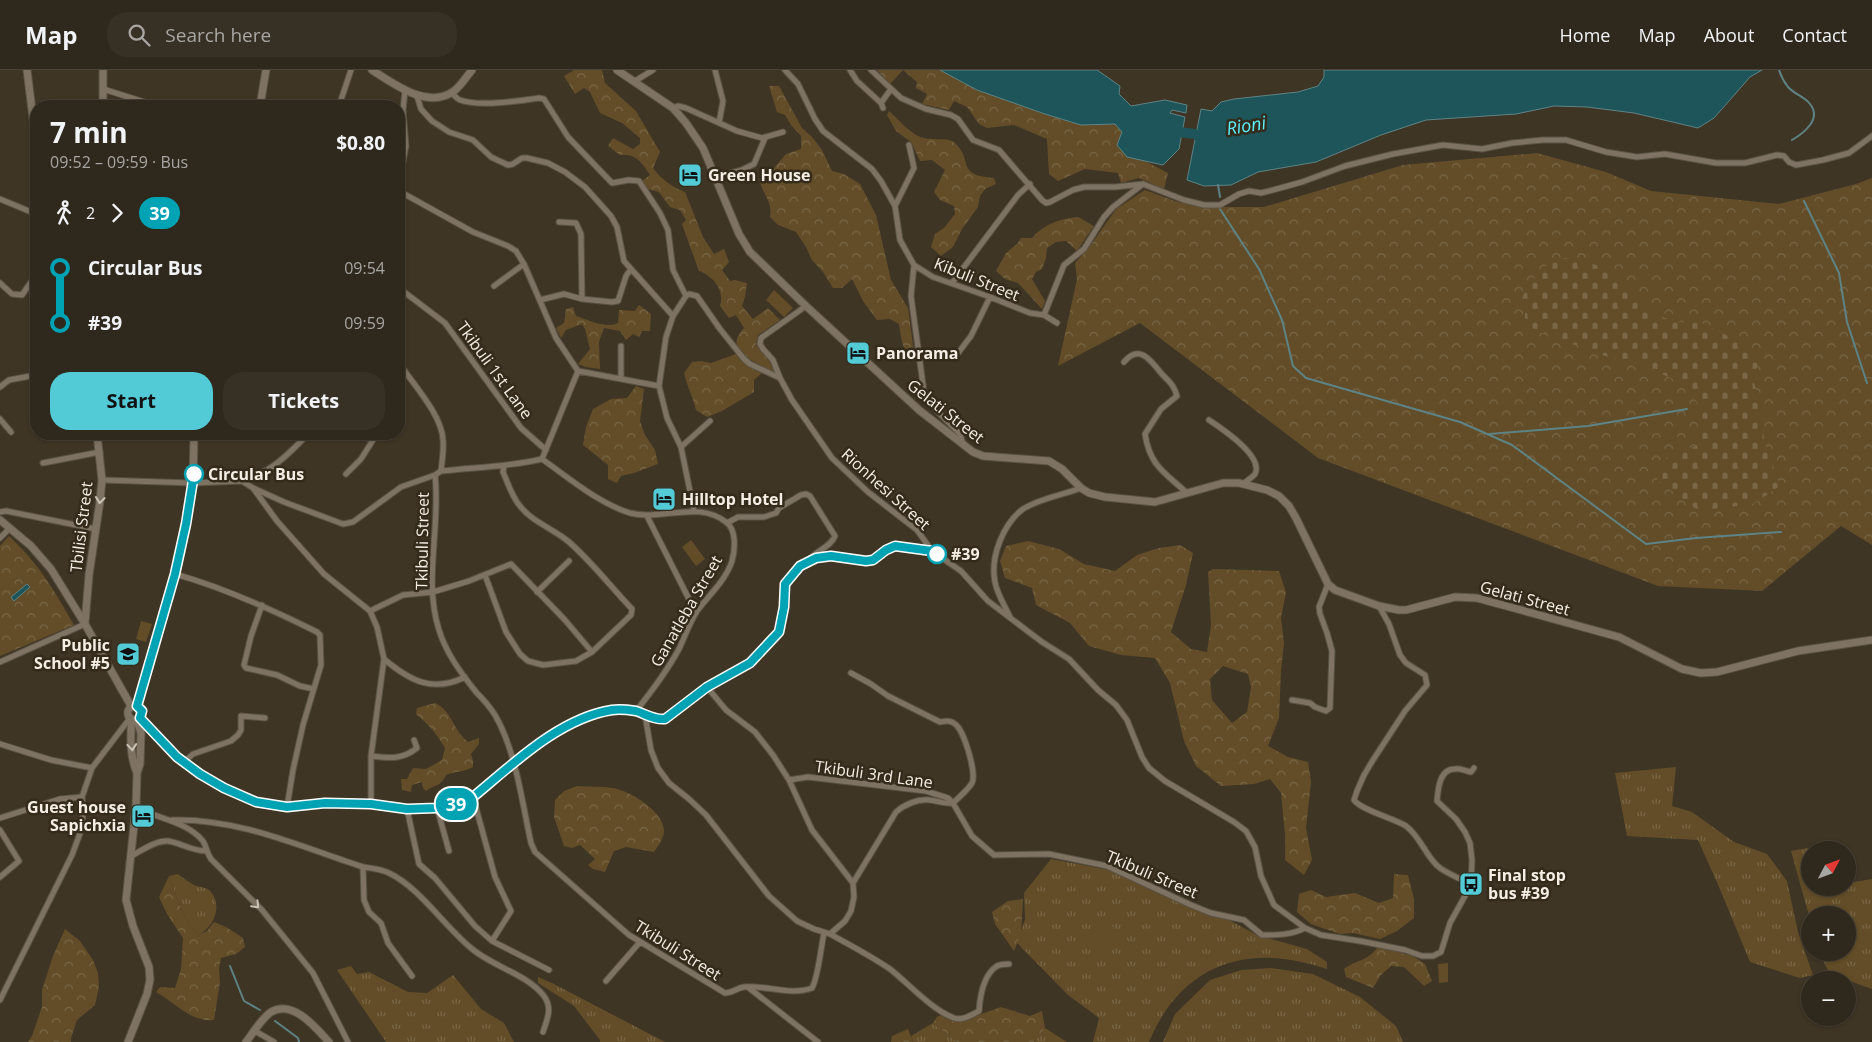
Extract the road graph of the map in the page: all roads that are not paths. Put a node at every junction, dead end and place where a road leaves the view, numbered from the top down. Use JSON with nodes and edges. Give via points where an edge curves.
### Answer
{"nodes":[{"id":1,"x":26,"y":70,"type":"edge"},
{"id":2,"x":103,"y":70,"type":"edge"},
{"id":3,"x":266,"y":70,"type":"edge"},
{"id":4,"x":350,"y":70,"type":"edge"},
{"id":5,"x":372,"y":70,"type":"edge"},
{"id":6,"x":472,"y":70,"type":"edge"},
{"id":7,"x":617,"y":70,"type":"edge"},
{"id":8,"x":653,"y":70,"type":"edge"},
{"id":9,"x":715,"y":70,"type":"edge"},
{"id":10,"x":785,"y":70,"type":"edge"},
{"id":11,"x":850,"y":70,"type":"edge"},
{"id":12,"x":872,"y":70,"type":"edge"},
{"id":13,"x":634,"y":81,"type":"junction"},
{"id":14,"x":103,"y":89,"type":"junction"},
{"id":15,"x":891,"y":89,"type":"junction"},
{"id":16,"x":405,"y":91,"type":"junction"},
{"id":17,"x":452,"y":93,"type":"junction"},
{"id":18,"x":417,"y":96,"type":"junction"},
{"id":19,"x":30,"y":100,"type":"edge"},
{"id":20,"x":103,"y":100,"type":"edge"},
{"id":21,"x":138,"y":100,"type":"edge"},
{"id":22,"x":261,"y":100,"type":"edge"},
{"id":23,"x":342,"y":100,"type":"edge"},
{"id":24,"x":404,"y":100,"type":"edge"},
{"id":25,"x":673,"y":108,"type":"junction"},
{"id":26,"x":719,"y":123,"type":"junction"},
{"id":27,"x":783,"y":132,"type":"dead end"},
{"id":28,"x":1872,"y":136,"type":"edge"},
{"id":29,"x":405,"y":137,"type":"edge"},
{"id":30,"x":764,"y":138,"type":"junction"},
{"id":31,"x":909,"y":145,"type":"dead end"},
{"id":32,"x":405,"y":151,"type":"edge"},
{"id":33,"x":715,"y":178,"type":"junction"},
{"id":34,"x":1030,"y":184,"type":"junction"},
{"id":35,"x":1143,"y":184,"type":"junction"},
{"id":36,"x":405,"y":194,"type":"edge"},
{"id":37,"x":0,"y":201,"type":"edge"},
{"id":38,"x":894,"y":206,"type":"junction"},
{"id":39,"x":30,"y":212,"type":"edge"},
{"id":40,"x":559,"y":222,"type":"dead end"},
{"id":41,"x":524,"y":264,"type":"junction"},
{"id":42,"x":914,"y":265,"type":"junction"},
{"id":43,"x":631,"y":269,"type":"junction"},
{"id":44,"x":0,"y":283,"type":"edge"},
{"id":45,"x":952,"y":283,"type":"junction"},
{"id":46,"x":30,"y":284,"type":"edge"},
{"id":47,"x":494,"y":286,"type":"dead end"},
{"id":48,"x":405,"y":293,"type":"edge"},
{"id":49,"x":686,"y":296,"type":"junction"},
{"id":50,"x":990,"y":297,"type":"junction"},
{"id":51,"x":582,"y":299,"type":"junction"},
{"id":52,"x":540,"y":300,"type":"junction"},
{"id":53,"x":806,"y":306,"type":"junction"},
{"id":54,"x":1044,"y":315,"type":"junction"},
{"id":55,"x":673,"y":316,"type":"junction"},
{"id":56,"x":1057,"y":323,"type":"dead end"},
{"id":57,"x":621,"y":346,"type":"dead end"},
{"id":58,"x":955,"y":357,"type":"dead end"},
{"id":59,"x":1124,"y":362,"type":"dead end"},
{"id":60,"x":405,"y":371,"type":"edge"},
{"id":61,"x":578,"y":371,"type":"junction"},
{"id":62,"x":30,"y":377,"type":"edge"},
{"id":63,"x":780,"y":378,"type":"junction"},
{"id":64,"x":621,"y":379,"type":"junction"},
{"id":65,"x":0,"y":386,"type":"edge"},
{"id":66,"x":659,"y":386,"type":"junction"},
{"id":67,"x":0,"y":419,"type":"edge"},
{"id":68,"x":1209,"y":420,"type":"dead end"},
{"id":69,"x":710,"y":421,"type":"dead end"},
{"id":70,"x":11,"y":432,"type":"dead end"},
{"id":71,"x":98,"y":440,"type":"edge"},
{"id":72,"x":194,"y":440,"type":"edge"},
{"id":73,"x":302,"y":440,"type":"edge"},
{"id":74,"x":373,"y":440,"type":"edge"},
{"id":75,"x":963,"y":445,"type":"junction"},
{"id":76,"x":681,"y":447,"type":"junction"},
{"id":77,"x":546,"y":450,"type":"junction"},
{"id":78,"x":100,"y":452,"type":"junction"},
{"id":79,"x":542,"y":460,"type":"junction"},
{"id":80,"x":43,"y":463,"type":"dead end"},
{"id":81,"x":504,"y":467,"type":"junction"},
{"id":82,"x":441,"y":471,"type":"junction"},
{"id":83,"x":346,"y":474,"type":"dead end"},
{"id":84,"x":435,"y":475,"type":"junction"},
{"id":85,"x":102,"y":480,"type":"junction"},
{"id":86,"x":242,"y":481,"type":"junction"},
{"id":87,"x":194,"y":483,"type":"junction"},
{"id":88,"x":1242,"y":484,"type":"junction"},
{"id":89,"x":253,"y":488,"type":"junction"},
{"id":90,"x":1081,"y":488,"type":"junction"},
{"id":91,"x":1187,"y":493,"type":"junction"},
{"id":92,"x":694,"y":511,"type":"junction"},
{"id":93,"x":0,"y":512,"type":"edge"},
{"id":94,"x":647,"y":516,"type":"junction"},
{"id":95,"x":0,"y":520,"type":"edge"},
{"id":96,"x":727,"y":522,"type":"junction"},
{"id":97,"x":10,"y":528,"type":"junction"},
{"id":98,"x":96,"y":529,"type":"junction"},
{"id":99,"x":0,"y":538,"type":"edge"},
{"id":100,"x":932,"y":551,"type":"junction"},
{"id":101,"x":568,"y":561,"type":"dead end"},
{"id":102,"x":808,"y":562,"type":"junction"},
{"id":103,"x":175,"y":574,"type":"junction"},
{"id":104,"x":485,"y":575,"type":"junction"},
{"id":105,"x":1328,"y":584,"type":"junction"},
{"id":106,"x":433,"y":592,"type":"junction"},
{"id":107,"x":537,"y":592,"type":"junction"},
{"id":108,"x":262,"y":605,"type":"junction"},
{"id":109,"x":1379,"y":606,"type":"junction"},
{"id":110,"x":370,"y":611,"type":"junction"},
{"id":111,"x":696,"y":613,"type":"junction"},
{"id":112,"x":1012,"y":620,"type":"junction"},
{"id":113,"x":85,"y":624,"type":"junction"},
{"id":114,"x":1872,"y":640,"type":"edge"},
{"id":115,"x":592,"y":652,"type":"junction"},
{"id":116,"x":384,"y":659,"type":"junction"},
{"id":117,"x":0,"y":662,"type":"edge"},
{"id":118,"x":851,"y":673,"type":"dead end"},
{"id":119,"x":465,"y":677,"type":"junction"},
{"id":120,"x":707,"y":687,"type":"junction"},
{"id":121,"x":314,"y":688,"type":"junction"},
{"id":122,"x":1292,"y":700,"type":"dead end"},
{"id":123,"x":134,"y":706,"type":"junction"},
{"id":124,"x":636,"y":711,"type":"junction"},
{"id":125,"x":645,"y":715,"type":"junction"},
{"id":126,"x":265,"y":718,"type":"dead end"},
{"id":127,"x":135,"y":719,"type":"junction"},
{"id":128,"x":414,"y":740,"type":"dead end"},
{"id":129,"x":0,"y":744,"type":"edge"},
{"id":130,"x":371,"y":756,"type":"junction"},
{"id":131,"x":184,"y":762,"type":"junction"},
{"id":132,"x":514,"y":764,"type":"junction"},
{"id":133,"x":92,"y":768,"type":"junction"},
{"id":134,"x":1474,"y":768,"type":"dead end"},
{"id":135,"x":789,"y":780,"type":"junction"},
{"id":136,"x":82,"y":797,"type":"junction"},
{"id":137,"x":473,"y":797,"type":"junction"},
{"id":138,"x":953,"y":803,"type":"junction"},
{"id":139,"x":371,"y":804,"type":"junction"},
{"id":140,"x":136,"y":807,"type":"junction"},
{"id":141,"x":287,"y":807,"type":"junction"},
{"id":142,"x":437,"y":808,"type":"junction"},
{"id":143,"x":407,"y":809,"type":"junction"},
{"id":144,"x":0,"y":818,"type":"edge"},
{"id":145,"x":172,"y":820,"type":"junction"},
{"id":146,"x":0,"y":830,"type":"edge"},
{"id":147,"x":206,"y":851,"type":"junction"},
{"id":148,"x":448,"y":851,"type":"dead end"},
{"id":149,"x":131,"y":856,"type":"junction"},
{"id":150,"x":363,"y":868,"type":"junction"},
{"id":151,"x":0,"y":877,"type":"edge"},
{"id":152,"x":853,"y":883,"type":"junction"},
{"id":153,"x":1471,"y":885,"type":"junction"},
{"id":154,"x":1305,"y":928,"type":"junction"},
{"id":155,"x":824,"y":933,"type":"junction"},
{"id":156,"x":830,"y":934,"type":"junction"},
{"id":157,"x":492,"y":941,"type":"junction"},
{"id":158,"x":640,"y":942,"type":"junction"},
{"id":159,"x":1009,"y":964,"type":"dead end"},
{"id":160,"x":548,"y":970,"type":"dead end"},
{"id":161,"x":412,"y":976,"type":"dead end"},
{"id":162,"x":606,"y":981,"type":"dead end"},
{"id":163,"x":748,"y":987,"type":"junction"},
{"id":164,"x":0,"y":1000,"type":"edge"},
{"id":165,"x":255,"y":1031,"type":"junction"},
{"id":166,"x":543,"y":1032,"type":"dead end"},
{"id":167,"x":128,"y":1042,"type":"edge"},
{"id":168,"x":246,"y":1042,"type":"edge"},
{"id":169,"x":274,"y":1042,"type":"edge"},
{"id":170,"x":329,"y":1042,"type":"edge"},
{"id":171,"x":348,"y":1042,"type":"edge"},
{"id":172,"x":818,"y":1042,"type":"edge"}],
"edges":[{"from":1,"to":19,"type":"main road"},
{"from":2,"to":14,"type":"main road"},
{"from":3,"to":22,"type":"main road"},
{"from":4,"to":23,"type":"street"},
{"from":5,"to":16,"type":"main road"},
{"from":6,"to":17,"type":"main road"},
{"from":7,"to":13,"type":"main road","name":"Gelati Street"},
{"from":8,"to":13,"type":"street"},
{"from":9,"to":26,"type":"street","via":[[723,101]]},
{"from":10,"to":38,"type":"street","name":"Kibuli Street","via":[[798,84],[823,131],[872,169]]},
{"from":11,"to":15,"type":"street","via":[[882,106]]},
{"from":12,"to":15,"type":"street"},
{"from":13,"to":25,"type":"main road","name":"Gelati Street"},
{"from":14,"to":20,"type":"main road"},
{"from":14,"to":21,"type":"street"},
{"from":15,"to":34,"type":"street","via":[[913,105],[952,115],[973,140],[999,150]]},
{"from":16,"to":18,"type":"main road"},
{"from":16,"to":24,"type":"street"},
{"from":17,"to":18,"type":"main road"},
{"from":17,"to":49,"type":"street","via":[[459,100],[478,102],[544,99],[568,137],[612,183],[639,181],[668,230],[673,270]]},
{"from":18,"to":43,"type":"street","via":[[421,109],[432,121],[449,132],[473,140],[491,157],[508,165],[522,158],[548,163],[585,187],[611,216],[617,227],[624,261]]},
{"from":25,"to":26,"type":"street","via":[[686,108]]},
{"from":25,"to":33,"type":"main road","name":"Gelati Street","via":[[703,148]]},
{"from":26,"to":30,"type":"street"},
{"from":27,"to":30,"type":"street"},
{"from":28,"to":35,"type":"street","via":[[1849,153],[1796,165],[1777,155],[1745,163],[1716,164],[1665,154],[1638,157],[1566,140],[1512,142],[1482,149],[1443,145],[1345,166],[1273,190],[1250,191],[1214,206],[1184,200]]},
{"from":29,"to":32,"type":"street"},
{"from":30,"to":33,"type":"street","via":[[754,164]]},
{"from":31,"to":38,"type":"street","via":[[914,168]]},
{"from":33,"to":53,"type":"main road","name":"Gelati Street","via":[[750,252]]},
{"from":34,"to":35,"type":"street","via":[[1046,203],[1084,187]]},
{"from":34,"to":45,"type":"street","via":[[1018,195]]},
{"from":35,"to":54,"type":"street","via":[[1113,207],[1084,249],[1064,265]]},
{"from":36,"to":41,"type":"street","via":[[473,232],[508,246]]},
{"from":37,"to":39,"type":"street"},
{"from":38,"to":42,"type":"street","name":"Kibuli Street","via":[[900,240]]},
{"from":40,"to":51,"type":"street","via":[[576,223],[581,234]]},
{"from":41,"to":47,"type":"street"},
{"from":41,"to":52,"type":"street"},
{"from":42,"to":45,"type":"street","name":"Kibuli Street","via":[[933,277]]},
{"from":42,"to":75,"type":"street","via":[[911,296],[924,392],[936,410],[960,434]]},
{"from":43,"to":51,"type":"street","via":[[618,301]]},
{"from":43,"to":55,"type":"street"},
{"from":44,"to":46,"type":"street","via":[[16,296],[22,295]]},
{"from":45,"to":50,"type":"street","name":"Kibuli Street"},
{"from":48,"to":77,"type":"street","name":"Tkibuli 1st Lane","via":[[445,323],[521,428]]},
{"from":49,"to":55,"type":"street"},
{"from":49,"to":63,"type":"street","via":[[696,296],[744,359]]},
{"from":50,"to":54,"type":"street","name":"Kibuli Street","via":[[1030,313]]},
{"from":50,"to":58,"type":"street","via":[[971,336]]},
{"from":51,"to":52,"type":"street","via":[[564,294]]},
{"from":52,"to":61,"type":"street","via":[[556,338]]},
{"from":53,"to":63,"type":"street","name":"Rionhesi Street","via":[[761,338],[760,344],[773,360]]},
{"from":53,"to":75,"type":"main road","name":"Gelati Street","via":[[919,410]]},
{"from":54,"to":56,"type":"street","name":"Kibuli Street"},
{"from":55,"to":66,"type":"street","via":[[666,337]]},
{"from":57,"to":64,"type":"street"},
{"from":59,"to":91,"type":"street","via":[[1130,355],[1144,355],[1172,383],[1176,396],[1161,408],[1145,434],[1150,457]]},
{"from":60,"to":82,"type":"street","name":"Tkibuli Street","via":[[436,414],[441,427]]},
{"from":61,"to":64,"type":"street"},
{"from":61,"to":77,"type":"street"},
{"from":62,"to":65,"type":"street","via":[[9,380]]},
{"from":63,"to":100,"type":"street","name":"Rionhesi Street","via":[[832,458],[868,492],[917,530]]},
{"from":64,"to":66,"type":"street"},
{"from":66,"to":76,"type":"street","via":[[667,418]]},
{"from":67,"to":70,"type":"street"},
{"from":68,"to":88,"type":"street","via":[[1255,460],[1254,475]]},
{"from":69,"to":76,"type":"street"},
{"from":71,"to":78,"type":"main road","name":"Tbilisi Street"},
{"from":72,"to":87,"type":"main road"},
{"from":73,"to":86,"type":"street","via":[[271,468]]},
{"from":74,"to":83,"type":"street"},
{"from":75,"to":90,"type":"main road","name":"Gelati Street","via":[[983,456],[1049,461]]},
{"from":76,"to":92,"type":"street"},
{"from":77,"to":79,"type":"street"},
{"from":78,"to":80,"type":"street"},
{"from":78,"to":85,"type":"main road","name":"Tbilisi Street"},
{"from":79,"to":81,"type":"street"},
{"from":79,"to":94,"type":"street","via":[[608,503]]},
{"from":81,"to":82,"type":"street"},
{"from":81,"to":115,"type":"street","via":[[503,472],[520,507],[569,542],[632,609],[631,615]]},
{"from":82,"to":84,"type":"street"},
{"from":84,"to":89,"type":"street","via":[[401,487],[353,522],[343,524]]},
{"from":84,"to":106,"type":"street","name":"Tkibuli Street","via":[[437,519]]},
{"from":85,"to":87,"type":"street"},
{"from":85,"to":98,"type":"main road","name":"Tbilisi Street","one_way":true},
{"from":86,"to":87,"type":"street"},
{"from":86,"to":89,"type":"street"},
{"from":87,"to":103,"type":"main road"},
{"from":88,"to":91,"type":"main road","name":"Gelati Street","via":[[1223,483]]},
{"from":88,"to":105,"type":"main road","name":"Gelati Street","via":[[1267,490],[1289,506]]},
{"from":89,"to":110,"type":"street","via":[[277,521],[324,574]]},
{"from":90,"to":91,"type":"main road","name":"Gelati Street","via":[[1105,497],[1155,502]]},
{"from":90,"to":112,"type":"street","via":[[1024,509],[1012,520],[1001,539],[995,558],[995,583]]},
{"from":92,"to":94,"type":"street"},
{"from":92,"to":96,"type":"street"},
{"from":93,"to":98,"type":"street"},
{"from":94,"to":111,"type":"street"},
{"from":95,"to":97,"type":"main road"},
{"from":96,"to":102,"type":"street","via":[[738,517],[764,517],[776,513],[779,508],[806,494],[835,536]]},
{"from":96,"to":111,"type":"street","name":"Ganatleba Street","via":[[735,544],[732,562]]},
{"from":97,"to":99,"type":"street"},
{"from":97,"to":113,"type":"main road","via":[[51,569]]},
{"from":98,"to":113,"type":"main road","name":"Tbilisi Street"},
{"from":100,"to":102,"type":"street","via":[[895,546],[873,560],[831,556]]},
{"from":100,"to":112,"type":"street","via":[[961,570],[988,601]]},
{"from":101,"to":107,"type":"street"},
{"from":102,"to":120,"type":"street","via":[[800,566],[785,584],[779,632],[750,663]]},
{"from":103,"to":108,"type":"street"},
{"from":103,"to":123,"type":"main road"},
{"from":104,"to":106,"type":"street"},
{"from":104,"to":107,"type":"street","via":[[511,564]]},
{"from":104,"to":115,"type":"street","via":[[506,632],[528,661],[543,665],[562,663]]},
{"from":105,"to":109,"type":"main road","name":"Gelati Street","via":[[1342,594]]},
{"from":105,"to":122,"type":"street","via":[[1320,614],[1332,651],[1330,708],[1326,711]]},
{"from":106,"to":110,"type":"street","via":[[403,595]]},
{"from":106,"to":119,"type":"street","name":"Tkibuli Street","via":[[438,628],[445,648]]},
{"from":107,"to":115,"type":"street"},
{"from":108,"to":121,"type":"street","via":[[320,635],[321,665]]},
{"from":108,"to":121,"type":"street","via":[[244,665]]},
{"from":109,"to":114,"type":"main road","name":"Gelati Street","via":[[1406,610],[1456,598],[1478,598],[1619,637],[1682,669],[1701,673],[1717,672],[1798,651]]},
{"from":109,"to":153,"type":"street","via":[[1400,655],[1406,664],[1425,675],[1428,685],[1405,711],[1373,760],[1354,800],[1363,808],[1407,827],[1440,868]]},
{"from":110,"to":116,"type":"street","via":[[382,641]]},
{"from":111,"to":124,"type":"street","name":"Ganatleba Street","via":[[663,677]]},
{"from":112,"to":154,"type":"street","via":[[1069,659],[1116,705],[1127,720],[1150,768],[1246,832],[1255,847],[1274,905]]},
{"from":113,"to":117,"type":"street"},
{"from":113,"to":123,"type":"main road"},
{"from":116,"to":119,"type":"street","via":[[397,670],[429,685],[444,685]]},
{"from":116,"to":130,"type":"street"},
{"from":118,"to":138,"type":"street","via":[[888,696],[940,722],[949,721],[960,729],[974,775],[972,783]]},
{"from":119,"to":132,"type":"street","name":"Tkibuli Street","via":[[494,714],[505,734]]},
{"from":120,"to":125,"type":"street","via":[[665,719],[657,720]]},
{"from":120,"to":135,"type":"street","via":[[726,710],[755,732]]},
{"from":121,"to":141,"type":"street"},
{"from":123,"to":127,"type":"main road","via":[[128,714]]},
{"from":123,"to":127,"type":"main road","via":[[142,711]]},
{"from":124,"to":125,"type":"street"},
{"from":124,"to":132,"type":"street","via":[[613,710],[561,728]]},
{"from":125,"to":155,"type":"street","via":[[651,750],[668,783],[706,815],[769,896],[797,921]]},
{"from":126,"to":131,"type":"street","via":[[241,716],[241,730],[231,741],[193,754]]},
{"from":127,"to":131,"type":"street"},
{"from":127,"to":133,"type":"street"},
{"from":127,"to":140,"type":"main road","via":[[131,733],[137,773]]},
{"from":128,"to":130,"type":"street","via":[[417,748],[402,757]]},
{"from":129,"to":133,"type":"street","via":[[51,760]]},
{"from":130,"to":139,"type":"street"},
{"from":131,"to":141,"type":"street","via":[[224,788],[256,802]]},
{"from":132,"to":137,"type":"street"},
{"from":132,"to":158,"type":"street","name":"Tkibuli Street","via":[[535,852]]},
{"from":133,"to":136,"type":"street"},
{"from":134,"to":153,"type":"street","via":[[1471,772],[1454,768],[1446,772],[1438,784],[1438,801],[1456,819],[1470,843]]},
{"from":135,"to":138,"type":"street","name":"Tkibuli 3rd Lane","via":[[808,777],[926,791],[948,798]]},
{"from":135,"to":152,"type":"street","via":[[812,830]]},
{"from":136,"to":144,"type":"street","via":[[60,799]]},
{"from":136,"to":164,"type":"street","via":[[82,828],[72,855]]},
{"from":137,"to":142,"type":"street"},
{"from":137,"to":157,"type":"street","via":[[495,877],[511,911]]},
{"from":138,"to":152,"type":"street","via":[[927,800],[903,806],[896,812]]},
{"from":138,"to":154,"type":"street","name":"Tkibuli Street","via":[[972,836],[994,855],[1049,854],[1107,866],[1197,907],[1244,920],[1262,935],[1283,935]]},
{"from":139,"to":141,"type":"street","via":[[325,803]]},
{"from":139,"to":143,"type":"street"},
{"from":140,"to":145,"type":"street"},
{"from":140,"to":149,"type":"main road"},
{"from":142,"to":143,"type":"street"},
{"from":142,"to":148,"type":"street"},
{"from":143,"to":157,"type":"street","via":[[418,864],[435,878],[475,926]]},
{"from":145,"to":147,"type":"street","via":[[195,834],[204,843]]},
{"from":145,"to":150,"type":"street","via":[[194,819],[258,832]]},
{"from":146,"to":151,"type":"street","via":[[19,861]]},
{"from":147,"to":149,"type":"street","via":[[166,841]]},
{"from":147,"to":171,"type":"street","one_way":true,"via":[[262,910],[313,973]]},
{"from":149,"to":167,"type":"main road","via":[[127,910],[149,967],[150,980]]},
{"from":150,"to":161,"type":"street","via":[[364,900],[369,912],[381,923],[388,943]]},
{"from":150,"to":166,"type":"street","via":[[389,873],[429,905],[471,948],[535,985],[548,1004]]},
{"from":152,"to":156,"type":"street","via":[[851,911]]},
{"from":153,"to":154,"type":"street","via":[[1450,923],[1440,952],[1433,956],[1321,936]]},
{"from":155,"to":156,"type":"street"},
{"from":155,"to":163,"type":"street","name":"Tkibuli Street","via":[[816,983],[812,988],[789,991]]},
{"from":156,"to":159,"type":"street","via":[[872,958],[954,1018],[962,1019],[979,1011],[982,989],[992,971],[998,965]]},
{"from":157,"to":160,"type":"street"},
{"from":158,"to":162,"type":"street"},
{"from":158,"to":163,"type":"street","name":"Tkibuli Street","via":[[719,991],[732,993]]},
{"from":163,"to":172,"type":"street"},
{"from":165,"to":168,"type":"main road"},
{"from":165,"to":169,"type":"street"},
{"from":165,"to":170,"type":"main road","via":[[271,1012],[282,1009],[304,1017]]}]}
